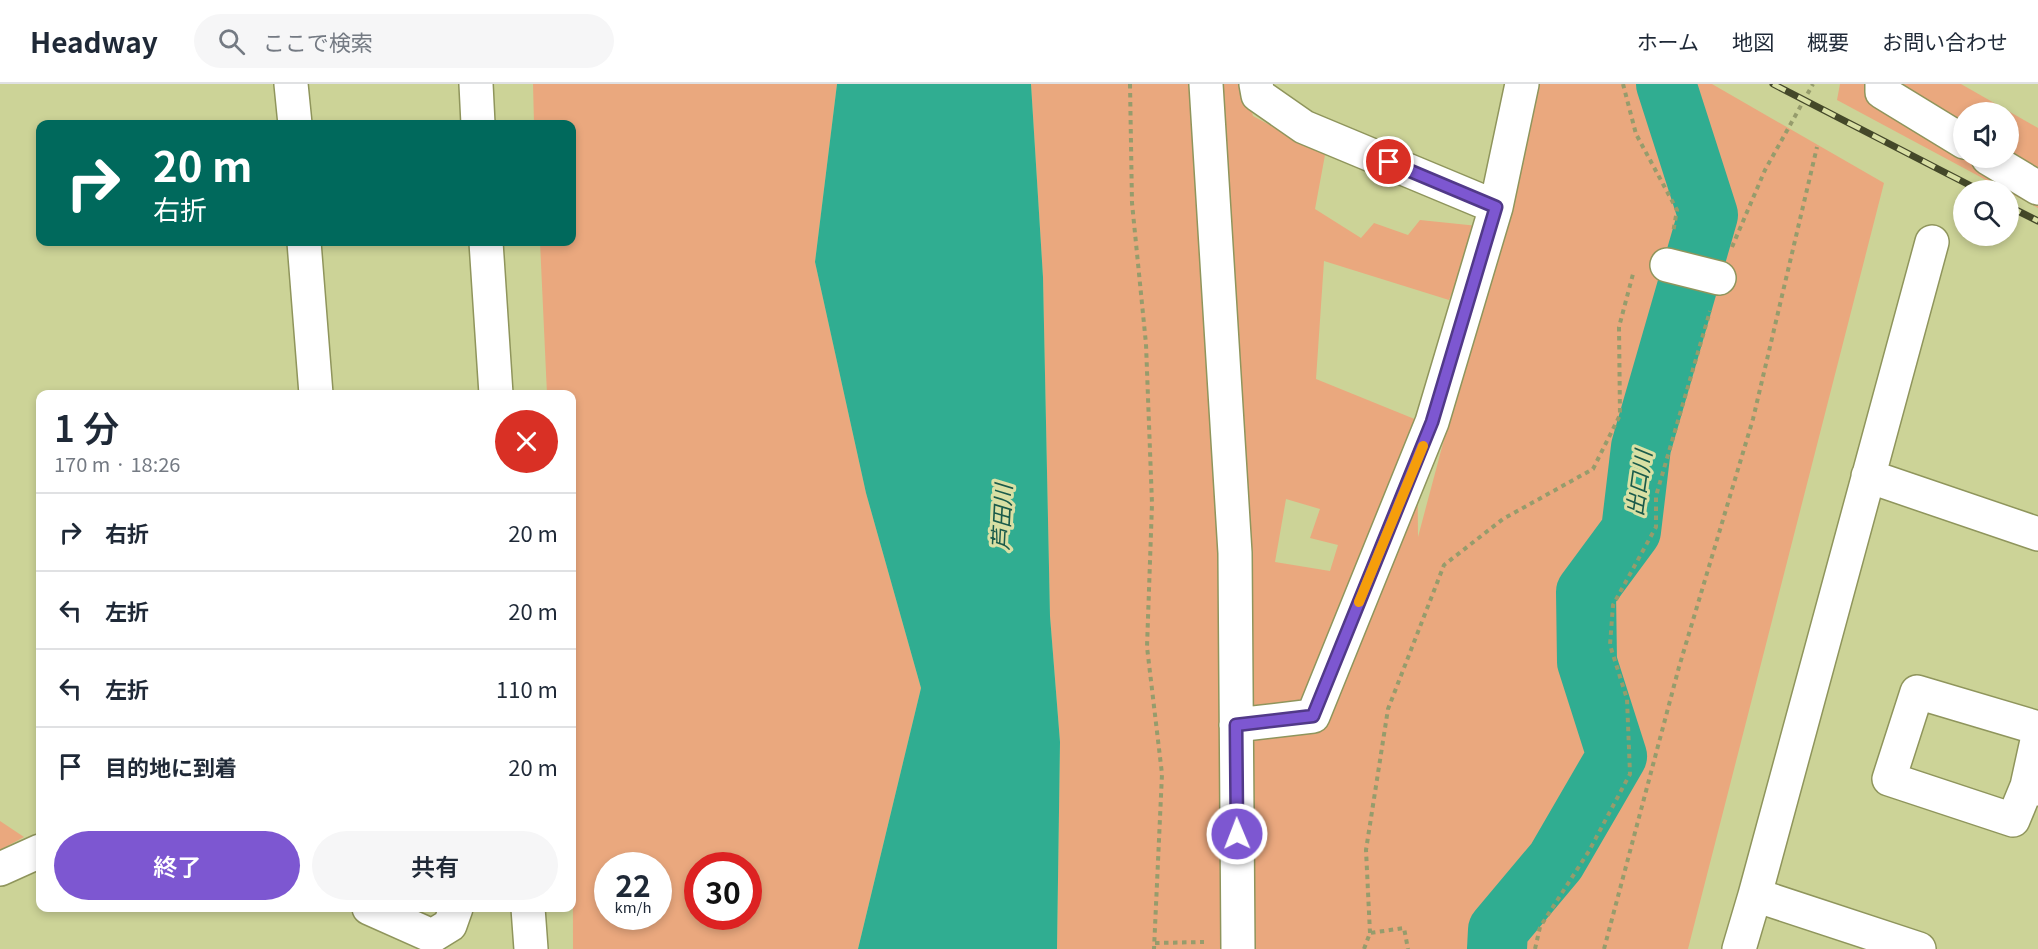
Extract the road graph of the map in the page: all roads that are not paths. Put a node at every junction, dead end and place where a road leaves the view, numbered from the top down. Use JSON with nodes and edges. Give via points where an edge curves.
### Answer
{"nodes":[{"id":1,"x":291,"y":84,"type":"edge"},
{"id":2,"x":476,"y":84,"type":"edge"},
{"id":3,"x":1206,"y":84,"type":"edge"},
{"id":4,"x":1256,"y":84,"type":"edge"},
{"id":5,"x":1522,"y":84,"type":"edge"},
{"id":6,"x":1882,"y":84,"type":"edge"},
{"id":7,"x":295,"y":120,"type":"edge"},
{"id":8,"x":478,"y":120,"type":"edge"},
{"id":9,"x":1953,"y":135,"type":"edge"},
{"id":10,"x":2005,"y":168,"type":"edge"},
{"id":11,"x":2038,"y":188,"type":"edge"},
{"id":12,"x":1496,"y":207,"type":"junction"},
{"id":13,"x":1932,"y":242,"type":"dead end"},
{"id":14,"x":304,"y":246,"type":"edge"},
{"id":15,"x":486,"y":246,"type":"edge"},
{"id":16,"x":1667,"y":265,"type":"road end"},
{"id":17,"x":1719,"y":278,"type":"road end"},
{"id":18,"x":316,"y":390,"type":"edge"},
{"id":19,"x":496,"y":390,"type":"edge"},
{"id":20,"x":1868,"y":476,"type":"junction"},
{"id":21,"x":2038,"y":534,"type":"edge"},
{"id":22,"x":1236,"y":725,"type":"junction"},
{"id":23,"x":2038,"y":728,"type":"edge"},
{"id":24,"x":2038,"y":736,"type":"edge"},
{"id":25,"x":2033,"y":788,"type":"edge"},
{"id":26,"x":36,"y":853,"type":"edge"},
{"id":27,"x":0,"y":869,"type":"edge"},
{"id":28,"x":1755,"y":895,"type":"junction"},
{"id":29,"x":378,"y":912,"type":"edge"},
{"id":30,"x":455,"y":912,"type":"edge"},
{"id":31,"x":528,"y":912,"type":"edge"},
{"id":32,"x":1238,"y":946,"type":"edge"},
{"id":33,"x":531,"y":949,"type":"edge"},
{"id":34,"x":1738,"y":949,"type":"edge"},
{"id":35,"x":1917,"y":949,"type":"edge"}],
"edges":[{"from":1,"to":7,"type":"street"},
{"from":2,"to":8,"type":"street"},
{"from":3,"to":22,"type":"street","via":[[1235,553]]},
{"from":4,"to":12,"type":"street","via":[[1258,95],[1304,127]]},
{"from":5,"to":12,"type":"street"},
{"from":6,"to":9,"type":"street","via":[[1882,92]]},
{"from":10,"to":11,"type":"street"},
{"from":12,"to":22,"type":"street","via":[[1432,422],[1313,716]]},
{"from":13,"to":20,"type":"street"},
{"from":14,"to":18,"type":"street"},
{"from":15,"to":19,"type":"street"},
{"from":16,"to":17,"type":"street"},
{"from":20,"to":21,"type":"street"},
{"from":20,"to":28,"type":"street"},
{"from":22,"to":32,"type":"street"},
{"from":23,"to":25,"type":"street","via":[[1917,692],[1889,779],[2013,820]]},
{"from":24,"to":25,"type":"street"},
{"from":26,"to":27,"type":"street"},
{"from":28,"to":34,"type":"street"},
{"from":28,"to":35,"type":"street"},
{"from":29,"to":30,"type":"street","via":[[432,936],[450,925]]},
{"from":31,"to":33,"type":"street"}]}
